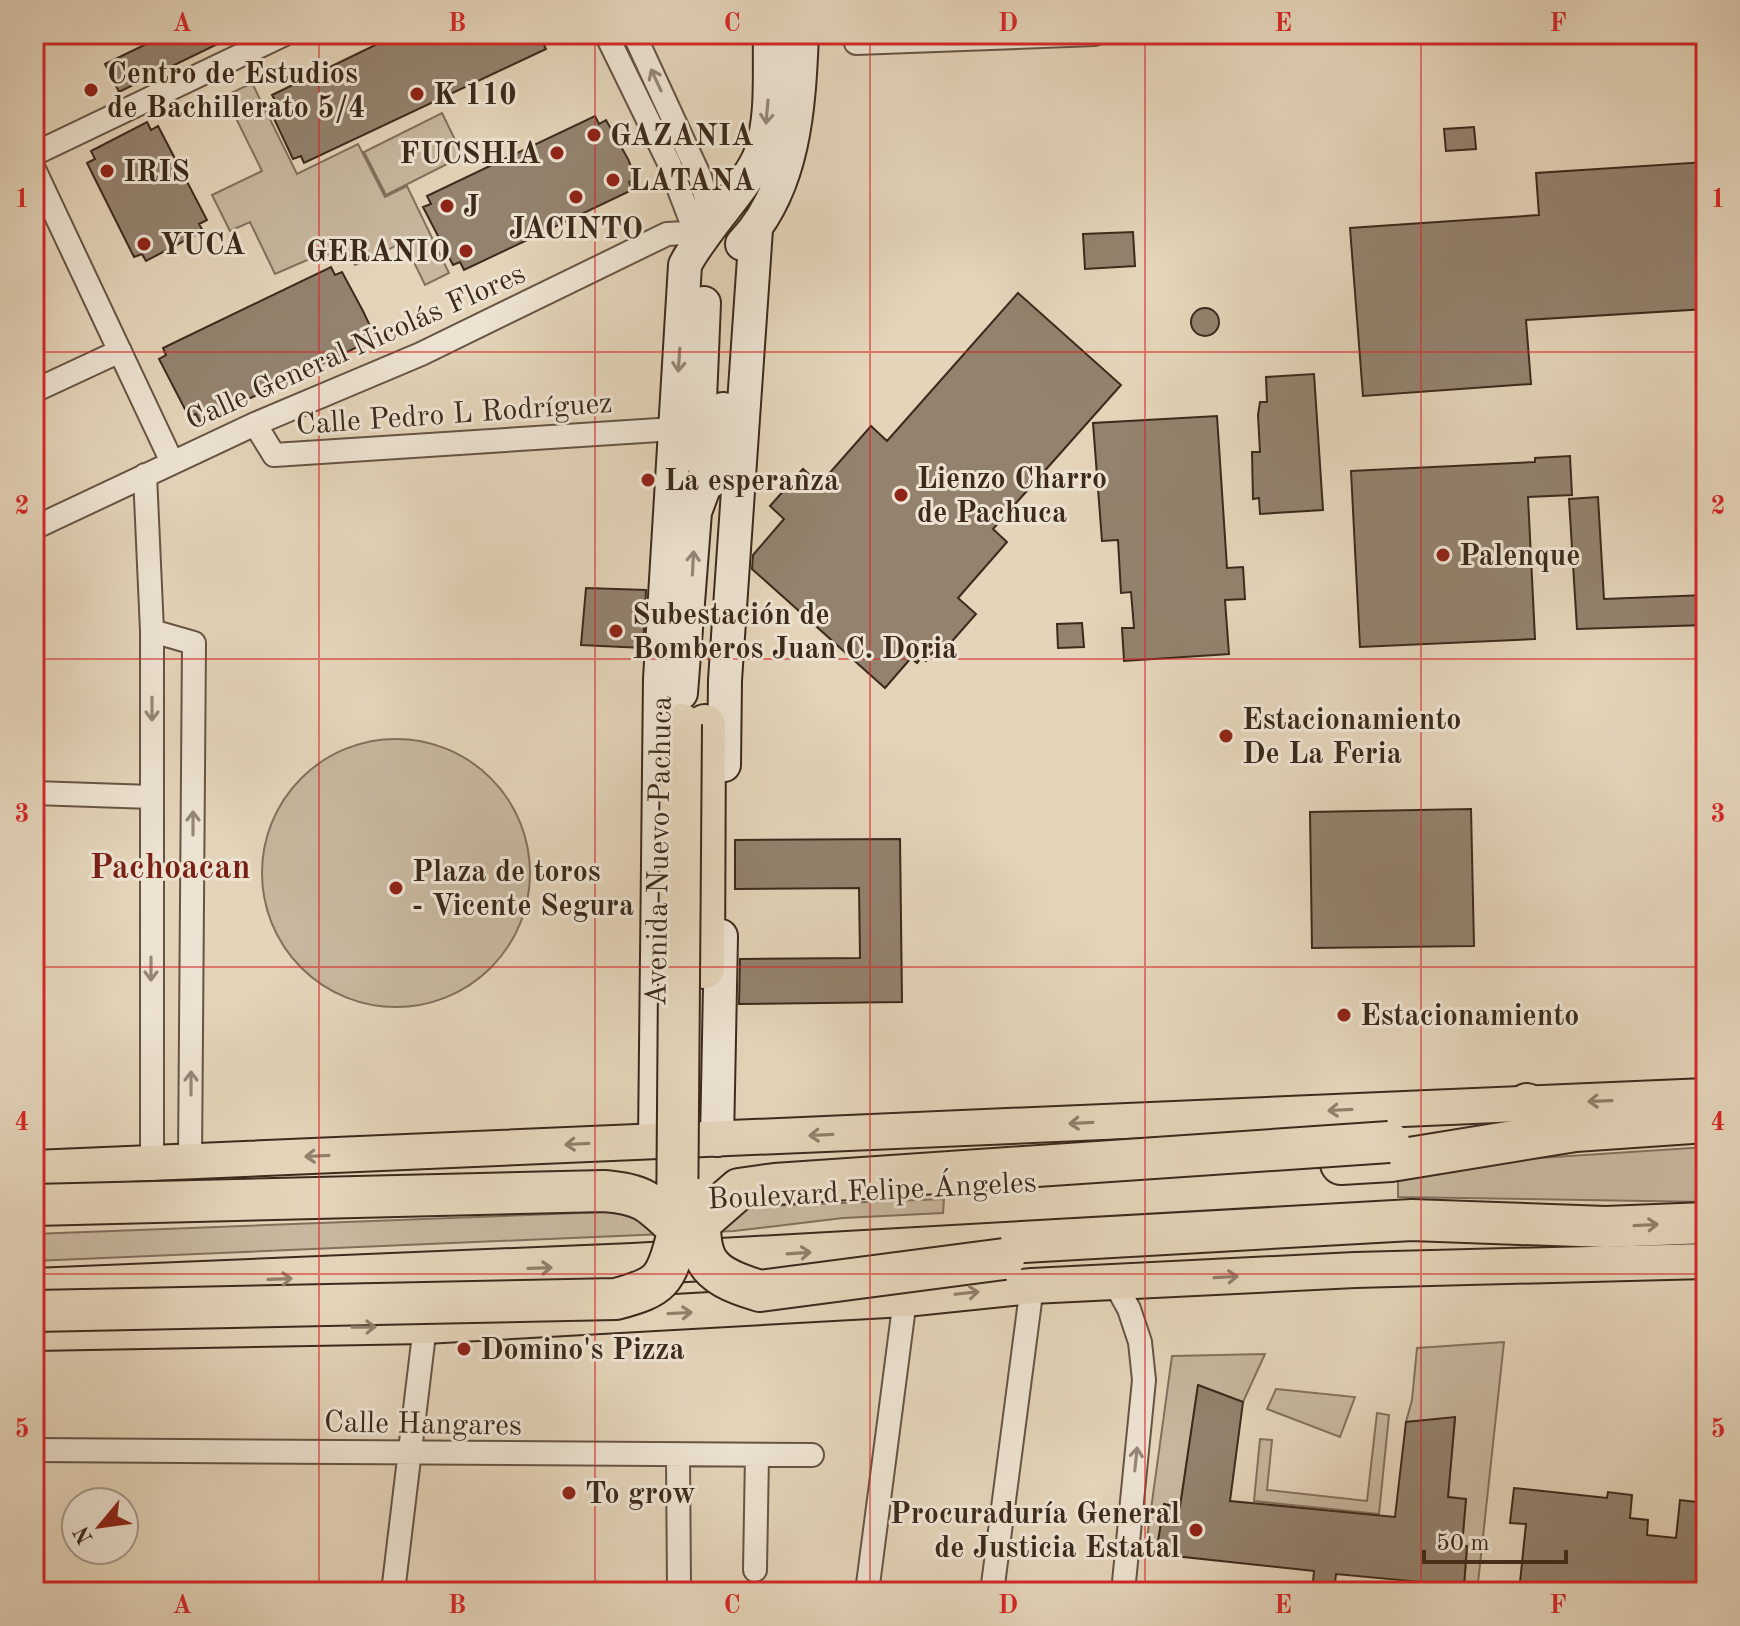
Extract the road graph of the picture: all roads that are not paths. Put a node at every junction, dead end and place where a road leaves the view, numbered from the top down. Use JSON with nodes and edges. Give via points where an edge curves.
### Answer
{"nodes":[{"id":1,"x":285,"y":34,"type":"edge"},
{"id":2,"x":606,"y":34,"type":"edge"},
{"id":3,"x":634,"y":34,"type":"edge"},
{"id":4,"x":770,"y":34,"type":"edge"},
{"id":5,"x":802,"y":34,"type":"edge"},
{"id":6,"x":1095,"y":34,"type":"edge"},
{"id":7,"x":1017,"y":36,"type":"edge"},
{"id":8,"x":856,"y":43,"type":"dead end"},
{"id":9,"x":34,"y":154,"type":"edge"},
{"id":10,"x":34,"y":169,"type":"edge"},
{"id":11,"x":756,"y":229,"type":"junction"},
{"id":12,"x":704,"y":232,"type":"junction"},
{"id":13,"x":120,"y":351,"type":"junction"},
{"id":14,"x":34,"y":391,"type":"edge"},
{"id":15,"x":255,"y":424,"type":"junction"},
{"id":16,"x":674,"y":429,"type":"junction"},
{"id":17,"x":172,"y":462,"type":"junction"},
{"id":18,"x":145,"y":475,"type":"junction"},
{"id":19,"x":708,"y":478,"type":"junction"},
{"id":20,"x":34,"y":528,"type":"edge"},
{"id":21,"x":152,"y":631,"type":"junction"},
{"id":22,"x":693,"y":724,"type":"joint"},
{"id":23,"x":34,"y":793,"type":"edge"},
{"id":24,"x":152,"y":797,"type":"junction"},
{"id":25,"x":719,"y":1095,"type":"junction"},
{"id":26,"x":1706,"y":1096,"type":"edge"},
{"id":27,"x":656,"y":1097,"type":"junction"},
{"id":28,"x":1654,"y":1099,"type":"junction"},
{"id":29,"x":1527,"y":1104,"type":"junction"},
{"id":30,"x":1706,"y":1122,"type":"edge"},
{"id":31,"x":1618,"y":1128,"type":"junction"},
{"id":32,"x":1575,"y":1131,"type":"junction"},
{"id":33,"x":655,"y":1140,"type":"junction"},
{"id":34,"x":717,"y":1140,"type":"junction"},
{"id":35,"x":1479,"y":1147,"type":"junction"},
{"id":36,"x":190,"y":1161,"type":"junction"},
{"id":37,"x":152,"y":1163,"type":"junction"},
{"id":38,"x":34,"y":1168,"type":"edge"},
{"id":39,"x":34,"y":1205,"type":"edge"},
{"id":40,"x":34,"y":1218,"type":"edge"},
{"id":41,"x":1706,"y":1223,"type":"edge"},
{"id":42,"x":688,"y":1225,"type":"junction"},
{"id":43,"x":1606,"y":1227,"type":"junction"},
{"id":44,"x":1706,"y":1261,"type":"edge"},
{"id":45,"x":1114,"y":1282,"type":"junction"},
{"id":46,"x":1032,"y":1286,"type":"junction"},
{"id":47,"x":34,"y":1289,"type":"edge"},
{"id":48,"x":905,"y":1299,"type":"junction"},
{"id":49,"x":34,"y":1311,"type":"edge"},
{"id":50,"x":425,"y":1326,"type":"junction"},
{"id":51,"x":34,"y":1333,"type":"edge"},
{"id":52,"x":34,"y":1450,"type":"edge"},
{"id":53,"x":410,"y":1453,"type":"junction"},
{"id":54,"x":757,"y":1455,"type":"junction"},
{"id":55,"x":812,"y":1455,"type":"dead end"},
{"id":56,"x":678,"y":1456,"type":"junction"},
{"id":57,"x":755,"y":1570,"type":"dead end"},
{"id":58,"x":679,"y":1588,"type":"dead end"},
{"id":59,"x":393,"y":1592,"type":"edge"},
{"id":60,"x":867,"y":1592,"type":"edge"},
{"id":61,"x":992,"y":1592,"type":"edge"},
{"id":62,"x":1123,"y":1592,"type":"edge"}],
"edges":[{"from":1,"to":9,"type":"street"},
{"from":2,"to":12,"type":"street","via":[[691,221]]},
{"from":12,"to":3,"type":"street","name":"Avenida Nuevo Pachuca","one_way":true,"via":[[707,202],[700,177]]},
{"from":4,"to":12,"type":"main road","one_way":true,"via":[[768,116],[760,154]]},
{"from":5,"to":11,"type":"main road","via":[[793,138]]},
{"from":6,"to":7,"type":"street"},
{"from":7,"to":8,"type":"street"},
{"from":10,"to":13,"type":"street"},
{"from":11,"to":12,"type":"main road"},
{"from":11,"to":19,"type":"main road","via":[[734,262],[720,445]]},
{"from":11,"to":25,"type":"main road","via":[[725,680]]},
{"from":12,"to":15,"type":"street","name":"Calle General Nicolás Flores","via":[[667,234],[421,354]]},
{"from":12,"to":16,"type":"main road","name":"Avenida Nuevo Pachuca","one_way":true,"via":[[685,265]]},
{"from":12,"to":19,"type":"main road","via":[[698,448]]},
{"from":13,"to":14,"type":"street"},
{"from":13,"to":17,"type":"street"},
{"from":15,"to":16,"type":"street","name":"Calle Pedro L Rodríguez","via":[[274,455]]},
{"from":15,"to":17,"type":"street","name":"Calle General Nicolás Flores"},
{"from":16,"to":27,"type":"main road","name":"Avenida Nuevo Pachuca","via":[[660,679]]},
{"from":17,"to":18,"type":"street","name":"Calle General Nicolás Flores"},
{"from":18,"to":20,"type":"street","name":"Calle General Nicolás Flores"},
{"from":18,"to":21,"type":"street"},
{"from":19,"to":22,"type":"main road","via":[[695,512],[682,671]]},
{"from":21,"to":24,"type":"street","one_way":true},
{"from":36,"to":21,"type":"street","one_way":true,"via":[[194,643]]},
{"from":22,"to":42,"type":"highway","bridge":true},
{"from":23,"to":24,"type":"street"},
{"from":24,"to":37,"type":"street","one_way":true},
{"from":25,"to":27,"type":"main road","via":[[687,1106]]},
{"from":25,"to":34,"type":"main road"},
{"from":26,"to":28,"type":"main road","name":"Boulevard Felipe Ángeles"},
{"from":27,"to":33,"type":"main road","name":"Avenida Nuevo Pachuca"},
{"from":28,"to":29,"type":"main road","name":"Boulevard Felipe Ángeles","one_way":true},
{"from":28,"to":31,"type":"highway"},
{"from":29,"to":32,"type":"highway"},
{"from":29,"to":34,"type":"main road","name":"Boulevard Felipe Ángeles","one_way":true},
{"from":30,"to":31,"type":"highway","name":"Boulevard Felipe Ángeles"},
{"from":31,"to":32,"type":"highway","name":"Boulevard Felipe Ángeles"},
{"from":32,"to":35,"type":"highway","name":"Boulevard Felipe Ángeles"},
{"from":33,"to":34,"type":"main road","name":"Boulevard Felipe Ángeles"},
{"from":33,"to":36,"type":"main road","name":"Boulevard Felipe Ángeles","one_way":true},
{"from":35,"to":40,"type":"highway","name":"Boulevard Felipe Ángeles","via":[[1391,1161],[669,1202]]},
{"from":35,"to":42,"type":"highway","bridge":true,"via":[[1426,1140],[775,1184],[739,1189]]},
{"from":36,"to":37,"type":"main road","name":"Boulevard Felipe Ángeles"},
{"from":37,"to":38,"type":"main road","name":"Boulevard Felipe Ángeles"},
{"from":39,"to":42,"type":"highway","bridge":true,"via":[[604,1191],[633,1193]]},
{"from":43,"to":41,"type":"highway","name":"Boulevard Felipe Ángeles","one_way":true},
{"from":42,"to":43,"type":"highway","bridge":true,"via":[[706,1262],[726,1280],[760,1291],[1004,1259],[1411,1243]]},
{"from":42,"to":49,"type":"highway","bridge":true,"via":[[668,1273],[649,1290],[616,1299]]},
{"from":47,"to":43,"type":"highway","name":"Boulevard Felipe Ángeles","one_way":true,"via":[[633,1264],[1412,1220]]},
{"from":45,"to":44,"type":"main road","one_way":true},
{"from":45,"to":46,"type":"main road"},
{"from":62,"to":45,"type":"street","one_way":true,"via":[[1144,1380],[1140,1342]]},
{"from":48,"to":46,"type":"main road","one_way":true},
{"from":46,"to":61,"type":"street"},
{"from":50,"to":48,"type":"main road","one_way":true},
{"from":48,"to":60,"type":"street"},
{"from":51,"to":50,"type":"main road","one_way":true},
{"from":50,"to":53,"type":"street"},
{"from":52,"to":53,"type":"street","name":"Calle Hangares"},
{"from":53,"to":56,"type":"street","name":"Calle Hangares"},
{"from":53,"to":59,"type":"street"},
{"from":54,"to":55,"type":"street","name":"Calle Hangares"},
{"from":54,"to":56,"type":"street","name":"Calle Hangares"},
{"from":54,"to":57,"type":"street"},
{"from":56,"to":58,"type":"street"}]}
